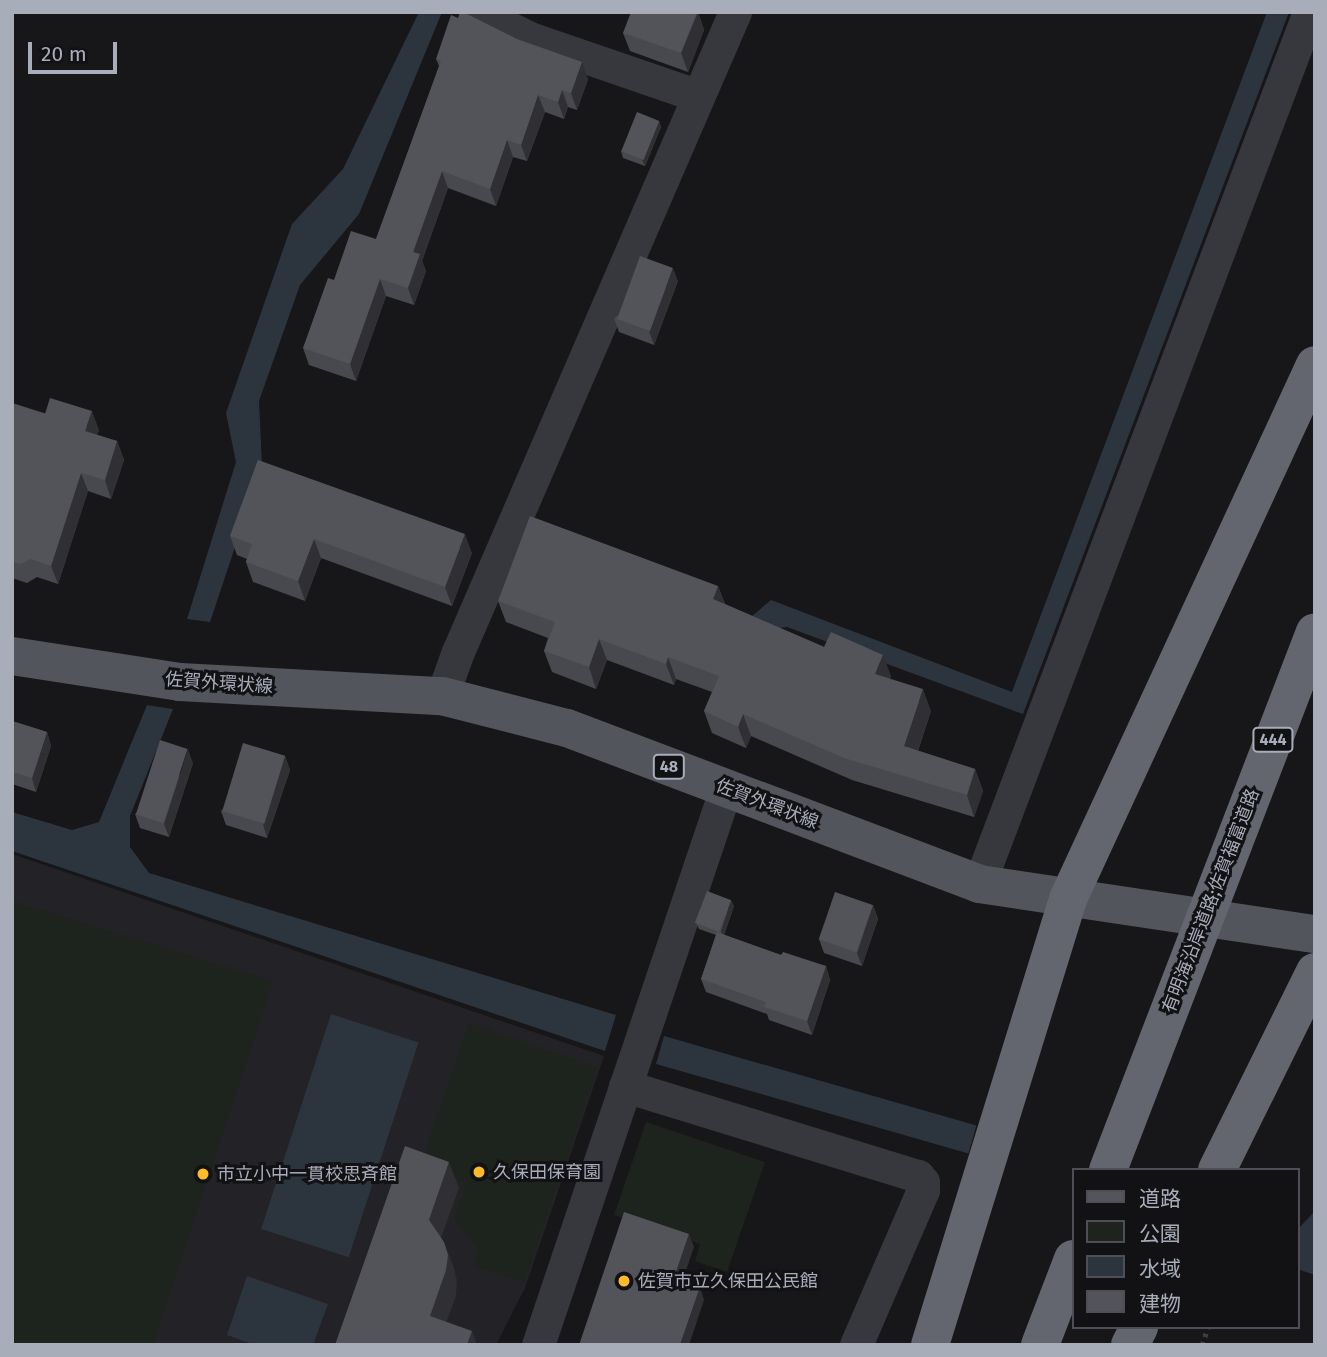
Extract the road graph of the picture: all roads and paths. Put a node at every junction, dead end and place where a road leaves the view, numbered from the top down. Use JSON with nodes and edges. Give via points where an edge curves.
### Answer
{"nodes":[{"id":1,"x":477,"y":12,"type":"edge"},
{"id":2,"x":735,"y":12,"type":"edge"},
{"id":3,"x":1309,"y":12,"type":"edge"},
{"id":4,"x":698,"y":96,"type":"junction"},
{"id":5,"x":1315,"y":365,"type":"edge"},
{"id":6,"x":1315,"y":632,"type":"edge"},
{"id":7,"x":12,"y":656,"type":"edge"},
{"id":8,"x":442,"y":696,"type":"junction"},
{"id":9,"x":726,"y":789,"type":"junction"},
{"id":10,"x":979,"y":884,"type":"junction"},
{"id":11,"x":1068,"y":899,"type":"junction"},
{"id":12,"x":1315,"y":934,"type":"edge"},
{"id":13,"x":1315,"y":972,"type":"edge"},
{"id":14,"x":625,"y":1086,"type":"junction"},
{"id":15,"x":1109,"y":1168,"type":"edge"},
{"id":16,"x":1218,"y":1168,"type":"edge"},
{"id":17,"x":1072,"y":1262,"type":"edge"},
{"id":18,"x":1138,"y":1329,"type":"edge"},
{"id":19,"x":538,"y":1345,"type":"edge"},
{"id":20,"x":856,"y":1345,"type":"edge"},
{"id":21,"x":930,"y":1345,"type":"edge"},
{"id":22,"x":1040,"y":1345,"type":"edge"},
{"id":23,"x":1130,"y":1345,"type":"edge"}],
"edges":[{"from":1,"to":4,"type":"street","via":[[530,38]]},
{"from":2,"to":4,"type":"street"},
{"from":3,"to":10,"type":"street"},
{"from":4,"to":8,"type":"street"},
{"from":5,"to":11,"type":"highway"},
{"from":6,"to":15,"type":"highway","name":"有明海沿岸道路;佐賀福富道路","number":"444"},
{"from":7,"to":8,"type":"main road","name":"佐賀外環状線","number":"48","via":[[180,682]]},
{"from":8,"to":9,"type":"main road","name":"佐賀外環状線","number":"48","via":[[567,728]]},
{"from":9,"to":10,"type":"main road","name":"佐賀外環状線","number":"48"},
{"from":9,"to":14,"type":"street"},
{"from":10,"to":11,"type":"main road","name":"佐賀外環状線","number":"48"},
{"from":11,"to":12,"type":"main road","name":"佐賀外環状線","number":"48"},
{"from":11,"to":21,"type":"highway"},
{"from":13,"to":16,"type":"highway"},
{"from":14,"to":19,"type":"street"},
{"from":14,"to":20,"type":"street","via":[[923,1182]]},
{"from":17,"to":22,"type":"highway"},
{"from":18,"to":23,"type":"highway"}]}
